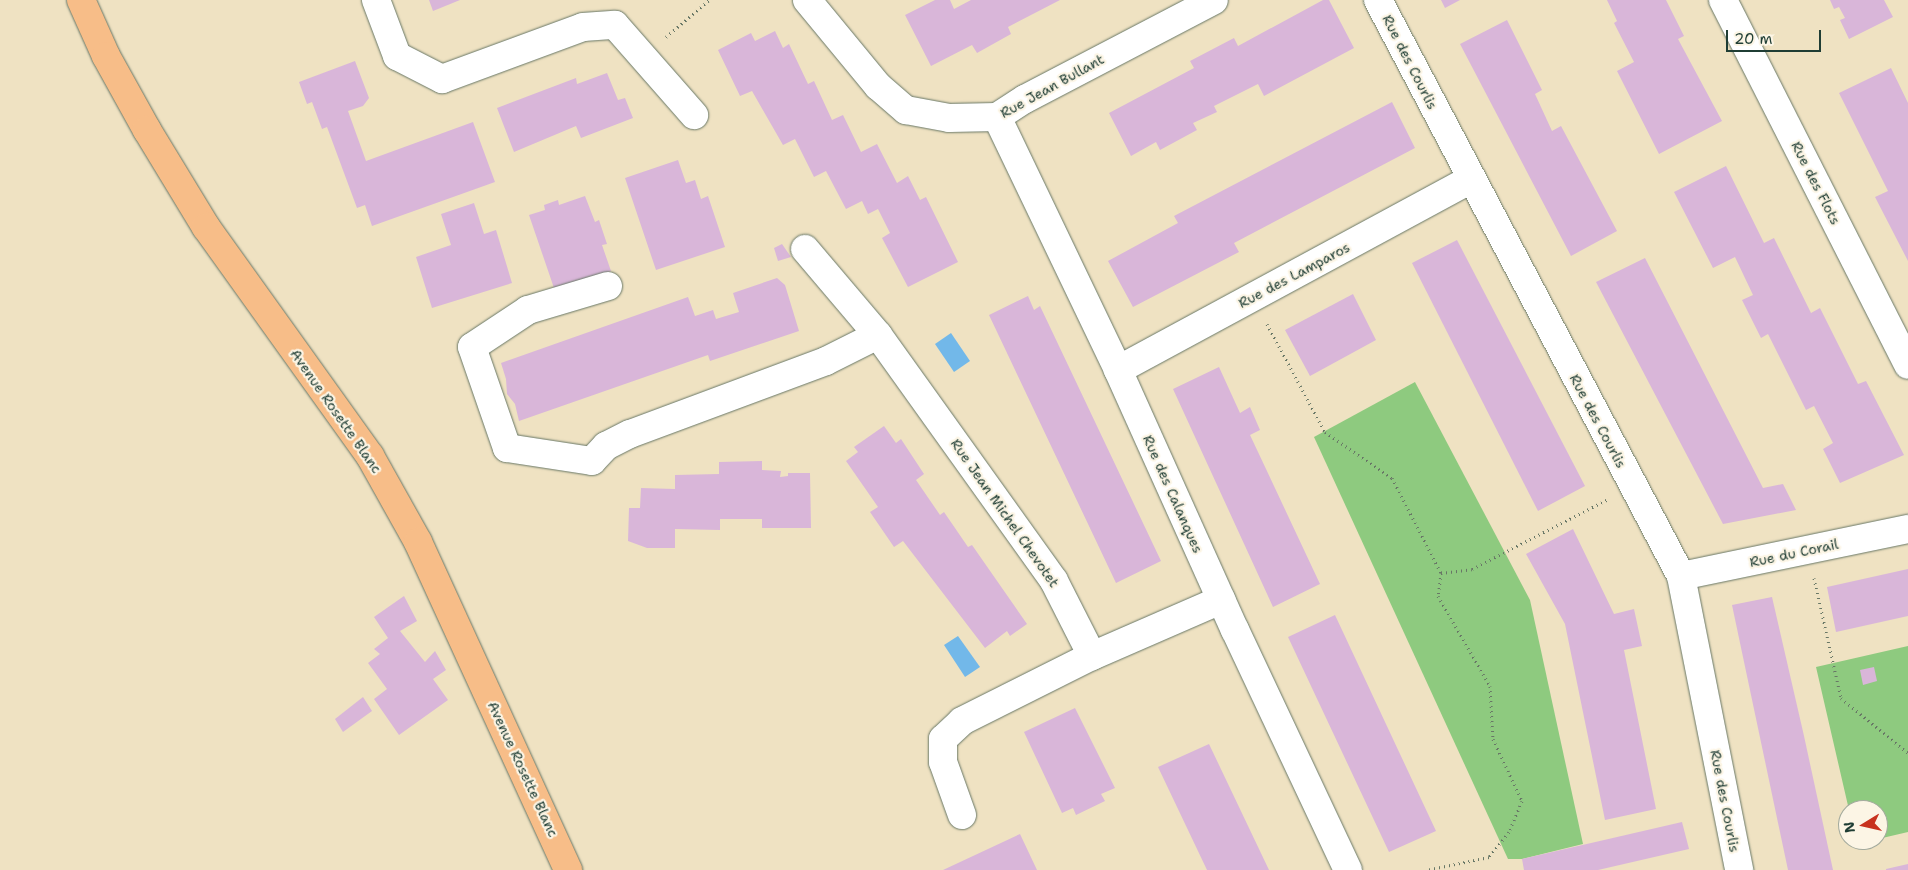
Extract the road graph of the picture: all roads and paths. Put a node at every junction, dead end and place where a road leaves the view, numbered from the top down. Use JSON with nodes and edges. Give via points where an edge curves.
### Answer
{"nodes":[{"id":1,"x":81,"y":0,"type":"edge"},
{"id":2,"x":376,"y":0,"type":"edge"},
{"id":3,"x":709,"y":0,"type":"edge"},
{"id":4,"x":807,"y":0,"type":"edge"},
{"id":5,"x":1214,"y":0,"type":"edge"},
{"id":6,"x":1378,"y":0,"type":"edge"},
{"id":7,"x":1723,"y":0,"type":"edge"},
{"id":8,"x":652,"y":51,"type":"junction"},
{"id":9,"x":694,"y":115,"type":"dead end"},
{"id":10,"x":997,"y":118,"type":"junction"},
{"id":11,"x":1470,"y":180,"type":"junction"},
{"id":12,"x":805,"y":249,"type":"dead end"},
{"id":13,"x":608,"y":286,"type":"dead end"},
{"id":14,"x":1253,"y":298,"type":"junction"},
{"id":15,"x":878,"y":335,"type":"junction"},
{"id":16,"x":1908,"y":365,"type":"edge"},
{"id":17,"x":1118,"y":370,"type":"junction"},
{"id":18,"x":1632,"y":486,"type":"junction"},
{"id":19,"x":1908,"y":529,"type":"edge"},
{"id":20,"x":1808,"y":550,"type":"junction"},
{"id":21,"x":1441,"y":573,"type":"junction"},
{"id":22,"x":1681,"y":576,"type":"junction"},
{"id":23,"x":1221,"y":600,"type":"junction"},
{"id":24,"x":1092,"y":656,"type":"junction"},
{"id":25,"x":1908,"y":753,"type":"edge"},
{"id":26,"x":962,"y":815,"type":"dead end"},
{"id":27,"x":568,"y":870,"type":"edge"},
{"id":28,"x":1348,"y":870,"type":"edge"},
{"id":29,"x":1426,"y":870,"type":"edge"},
{"id":30,"x":1739,"y":870,"type":"edge"}],
"edges":[{"from":1,"to":27,"type":"main road","name":"Avenue Rosette Blanc","via":[[106,56],[142,122],[206,227],[370,456],[418,542]]},
{"from":2,"to":8,"type":"street","via":[[397,56],[442,79],[583,27],[615,25]]},
{"from":3,"to":8,"type":"path"},
{"from":4,"to":10,"type":"street","name":"Rue Jean Bullant","via":[[878,86],[906,110],[949,118]]},
{"from":5,"to":10,"type":"street","name":"Rue Jean Bullant","via":[[1025,99]]},
{"from":6,"to":11,"type":"street","name":"Rue des Courlis"},
{"from":7,"to":16,"type":"street","name":"Rue des Flots"},
{"from":8,"to":9,"type":"street"},
{"from":10,"to":17,"type":"street","name":"Rue des Calanques"},
{"from":11,"to":14,"type":"street","name":"Rue des Lamparos"},
{"from":11,"to":18,"type":"street","name":"Rue des Courlis"},
{"from":12,"to":15,"type":"street","name":"Rue Jean Michel Chevotet"},
{"from":13,"to":15,"type":"street","via":[[528,310],[472,347],[507,448],[592,461],[606,446],[630,434],[826,361]]},
{"from":14,"to":17,"type":"street","name":"Rue des Lamparos"},
{"from":14,"to":21,"type":"path","via":[[1325,432],[1392,478]]},
{"from":15,"to":24,"type":"street","name":"Rue Jean Michel Chevotet","via":[[1054,581]]},
{"from":17,"to":23,"type":"street","name":"Rue des Calanques"},
{"from":18,"to":21,"type":"path","via":[[1472,569]]},
{"from":18,"to":22,"type":"street","name":"Rue des Courlis"},
{"from":19,"to":20,"type":"street","name":"Rue du Corail"},
{"from":20,"to":22,"type":"street","name":"Rue du Corail"},
{"from":20,"to":25,"type":"path","via":[[1841,698]]},
{"from":21,"to":29,"type":"path","via":[[1438,596],[1490,686],[1493,739],[1522,802],[1509,832],[1489,857]]},
{"from":22,"to":30,"type":"street","name":"Rue des Courlis"},
{"from":23,"to":24,"type":"street"},
{"from":23,"to":28,"type":"street","name":"Rue des Calanques"},
{"from":24,"to":26,"type":"street","via":[[962,721],[943,739],[943,762]]}]}
